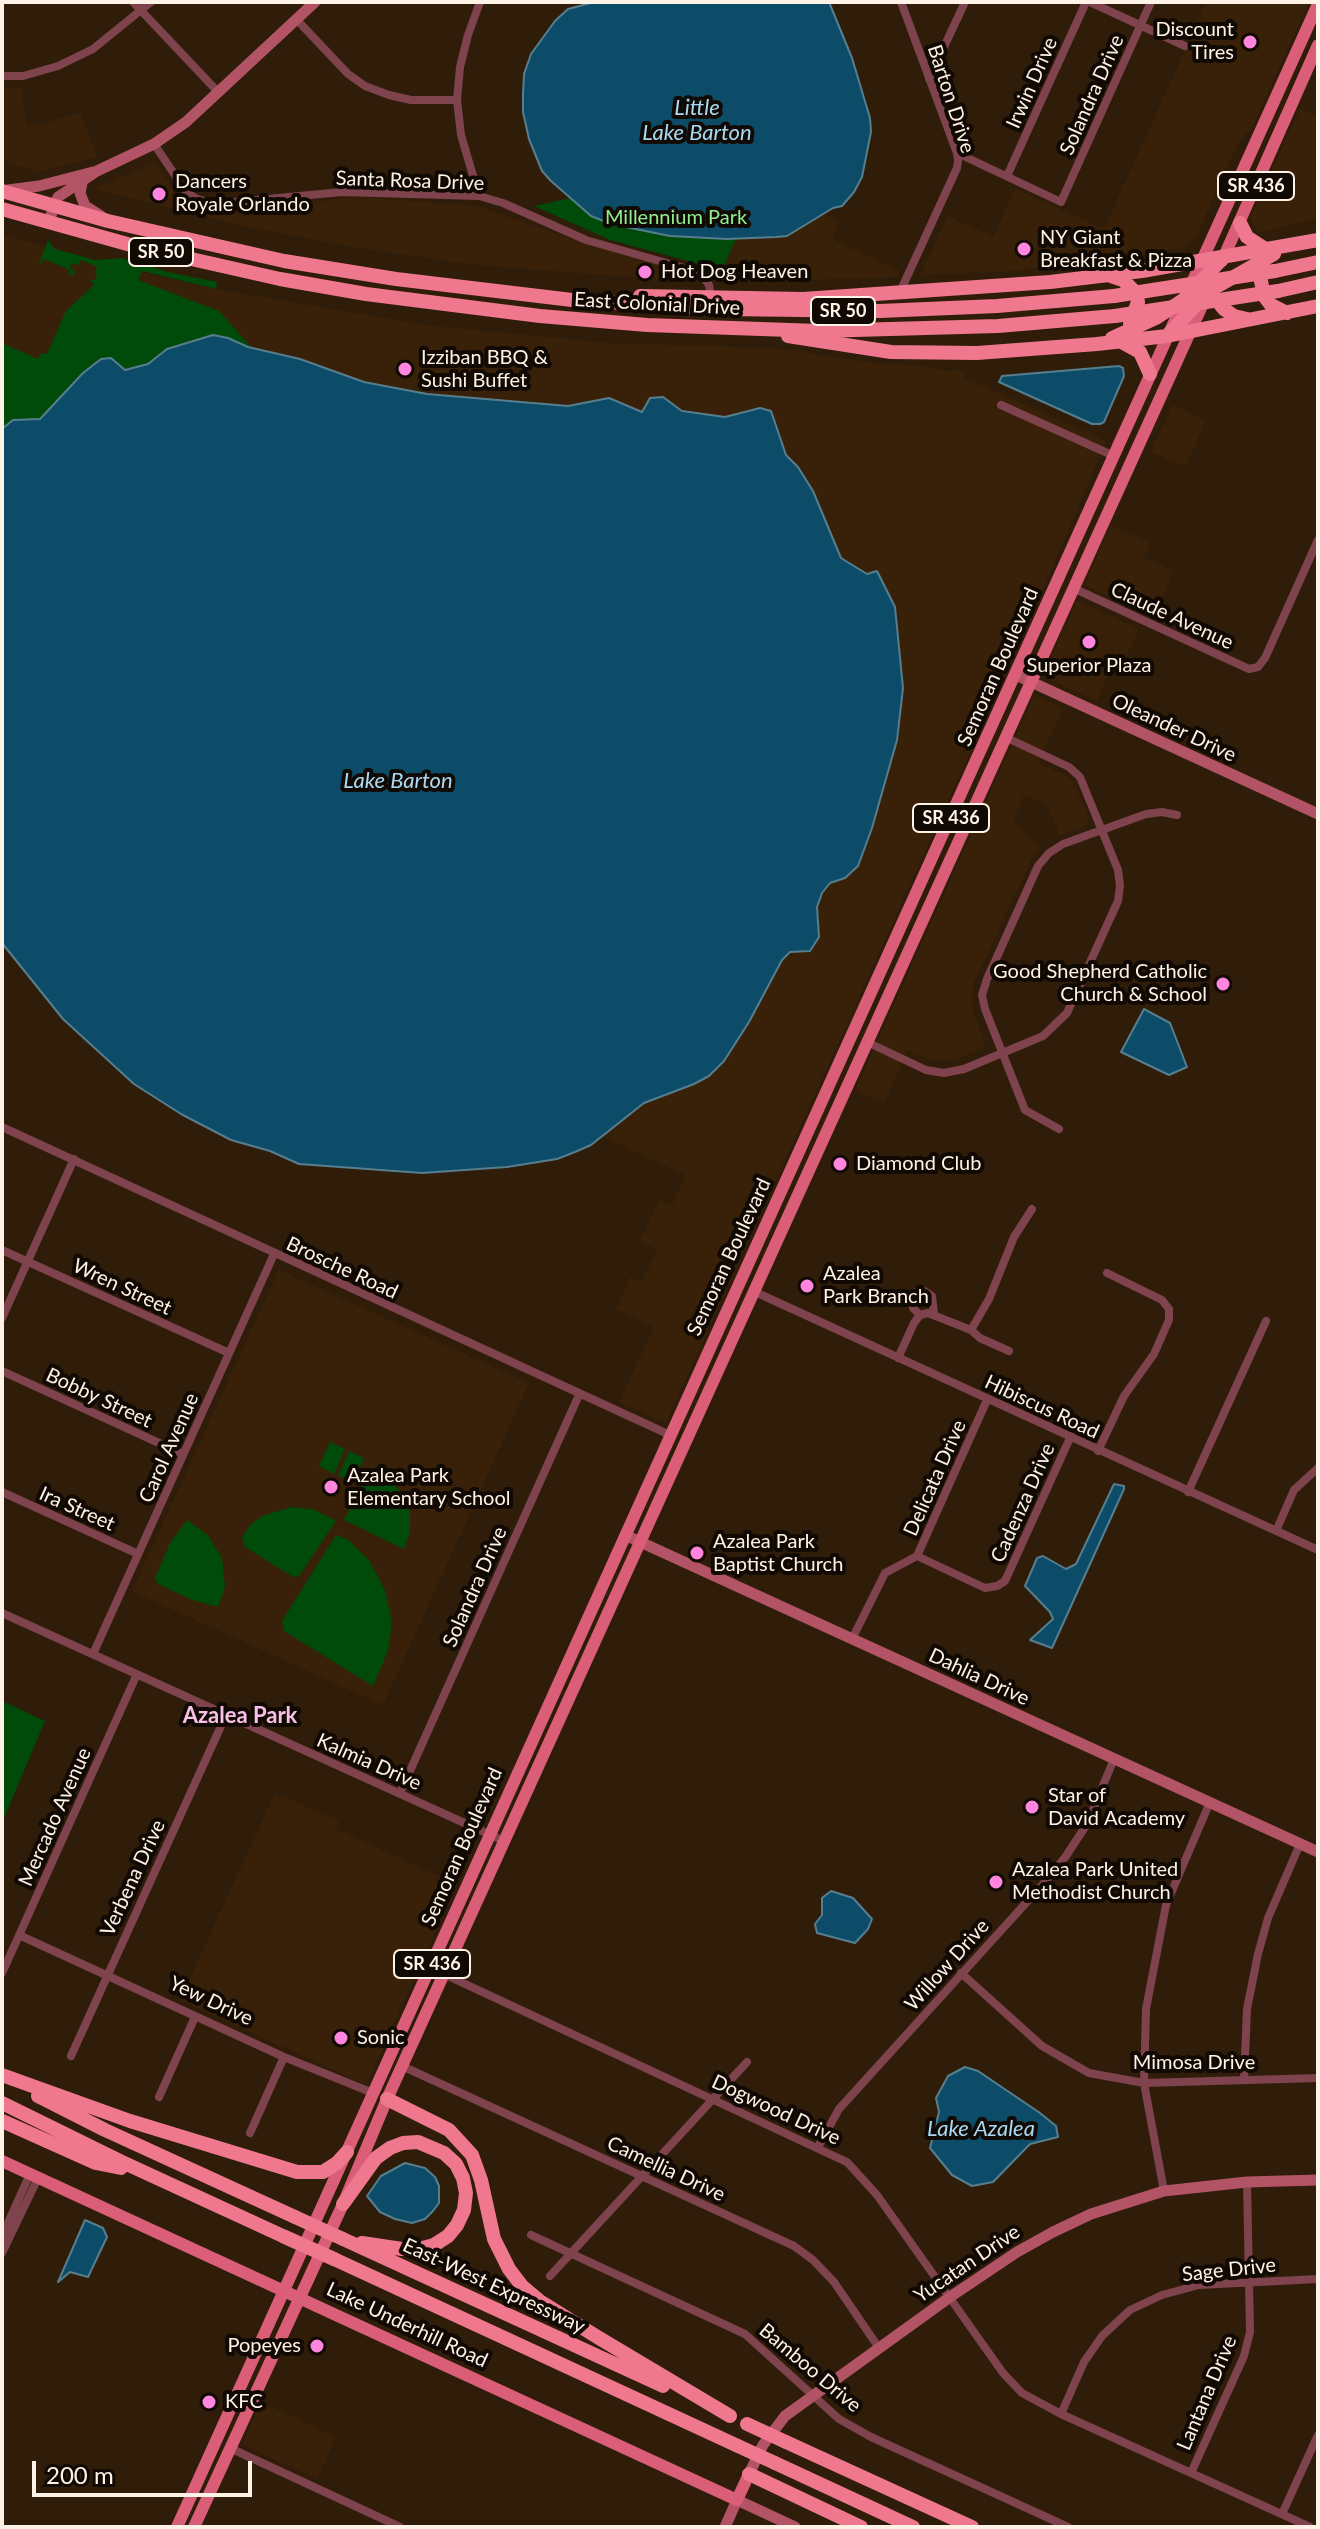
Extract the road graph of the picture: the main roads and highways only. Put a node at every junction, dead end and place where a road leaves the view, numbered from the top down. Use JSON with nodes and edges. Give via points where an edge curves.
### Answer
{"nodes":[{"id":1,"x":1318,"y":4,"type":"edge"},
{"id":2,"x":1312,"y":18,"type":"junction"},
{"id":3,"x":1318,"y":45,"type":"edge"},
{"id":4,"x":1311,"y":60,"type":"junction"},
{"id":5,"x":2,"y":191,"type":"edge"},
{"id":6,"x":2,"y":209,"type":"edge"},
{"id":7,"x":1240,"y":223,"type":"junction"},
{"id":8,"x":1318,"y":240,"type":"edge"},
{"id":9,"x":1266,"y":254,"type":"junction"},
{"id":10,"x":1224,"y":257,"type":"junction"},
{"id":11,"x":1200,"y":261,"type":"junction"},
{"id":12,"x":1318,"y":262,"type":"edge"},
{"id":13,"x":1142,"y":271,"type":"junction"},
{"id":14,"x":1109,"y":275,"type":"junction"},
{"id":15,"x":370,"y":276,"type":"junction"},
{"id":16,"x":1318,"y":282,"type":"edge"},
{"id":17,"x":1206,"y":285,"type":"junction"},
{"id":18,"x":329,"y":287,"type":"junction"},
{"id":19,"x":490,"y":291,"type":"junction"},
{"id":20,"x":366,"y":294,"type":"junction"},
{"id":21,"x":572,"y":300,"type":"junction"},
{"id":22,"x":1318,"y":306,"type":"edge"},
{"id":23,"x":1185,"y":307,"type":"junction"},
{"id":24,"x":1287,"y":313,"type":"junction"},
{"id":25,"x":1256,"y":319,"type":"junction"},
{"id":26,"x":757,"y":330,"type":"junction"},
{"id":27,"x":1191,"y":332,"type":"junction"},
{"id":28,"x":1167,"y":336,"type":"junction"},
{"id":29,"x":1120,"y":338,"type":"junction"},
{"id":30,"x":1150,"y":374,"type":"junction"},
{"id":31,"x":862,"y":1015,"type":"junction"},
{"id":32,"x":852,"y":1036,"type":"junction"},
{"id":33,"x":867,"y":1042,"type":"junction"},
{"id":34,"x":857,"y":1064,"type":"junction"},
{"id":35,"x":754,"y":1251,"type":"junction"},
{"id":36,"x":737,"y":1289,"type":"junction"},
{"id":37,"x":753,"y":1291,"type":"junction"},
{"id":38,"x":737,"y":1326,"type":"junction"},
{"id":39,"x":2,"y":2076,"type":"edge"},
{"id":40,"x":380,"y":2096,"type":"junction"},
{"id":41,"x":2,"y":2103,"type":"edge"},
{"id":42,"x":2,"y":2121,"type":"edge"},
{"id":43,"x":347,"y":2152,"type":"junction"},
{"id":44,"x":2,"y":2161,"type":"edge"},
{"id":45,"x":141,"y":2171,"type":"junction"},
{"id":46,"x":343,"y":2204,"type":"junction"},
{"id":47,"x":343,"y":2239,"type":"junction"},
{"id":48,"x":283,"y":2290,"type":"junction"},
{"id":49,"x":299,"y":2297,"type":"junction"},
{"id":50,"x":730,"y":2416,"type":"junction"},
{"id":51,"x":749,"y":2474,"type":"joint"},
{"id":52,"x":737,"y":2500,"type":"joint"},
{"id":53,"x":177,"y":2527,"type":"edge"},
{"id":54,"x":194,"y":2527,"type":"edge"},
{"id":55,"x":861,"y":2527,"type":"edge"},
{"id":56,"x":913,"y":2527,"type":"edge"},
{"id":57,"x":972,"y":2527,"type":"edge"}],
"edges":[{"from":1,"to":2,"type":"main road","number":"SR 436"},
{"from":2,"to":4,"type":"main road","via":[[1316,30]]},
{"from":2,"to":11,"type":"main road","number":"SR 436"},
{"from":3,"to":4,"type":"main road","number":"SR 436"},
{"from":4,"to":7,"type":"main road","number":"SR 436"},
{"from":5,"to":15,"type":"highway","name":"East Colonial Drive","number":"SR 50","via":[[237,252]]},
{"from":6,"to":18,"type":"highway","name":"East Colonial Drive","number":"SR 50","via":[[179,257]]},
{"from":7,"to":9,"type":"highway"},
{"from":7,"to":10,"type":"main road","number":"SR 436"},
{"from":8,"to":9,"type":"highway"},
{"from":9,"to":10,"type":"highway"},
{"from":9,"to":17,"type":"highway"},
{"from":9,"to":24,"type":"highway","via":[[1260,276],[1264,296]]},
{"from":10,"to":11,"type":"highway"},
{"from":10,"to":17,"type":"highway"},
{"from":11,"to":13,"type":"highway"},
{"from":11,"to":17,"type":"highway"},
{"from":11,"to":23,"type":"main road","number":"SR 436"},
{"from":12,"to":21,"type":"highway","name":"East Colonial Drive","number":"SR 50","bridge":true,"via":[[1114,296],[1011,306],[724,309]]},
{"from":13,"to":14,"type":"highway"},
{"from":13,"to":23,"type":"highway","via":[[1165,280]]},
{"from":14,"to":21,"type":"highway","via":[[803,299]]},
{"from":14,"to":29,"type":"highway","via":[[1130,284],[1138,302]]},
{"from":15,"to":18,"type":"highway","via":[[353,285]]},
{"from":15,"to":19,"type":"highway","name":"East Colonial Drive","number":"SR 50"},
{"from":16,"to":26,"type":"highway","name":"East Colonial Drive","number":"SR 50","bridge":true,"via":[[1115,316],[951,328]]},
{"from":17,"to":23,"type":"highway"},
{"from":17,"to":25,"type":"highway","via":[[1234,316]]},
{"from":17,"to":27,"type":"main road","name":"Semoran Boulevard","number":"SR 436"},
{"from":18,"to":20,"type":"highway","name":"East Colonial Drive","number":"SR 50"},
{"from":19,"to":20,"type":"highway","via":[[469,297],[387,286]]},
{"from":19,"to":21,"type":"highway","name":"East Colonial Drive","number":"SR 50"},
{"from":20,"to":26,"type":"highway","name":"East Colonial Drive","number":"SR 50","via":[[578,320]]},
{"from":22,"to":24,"type":"highway"},
{"from":23,"to":27,"type":"highway"},
{"from":23,"to":28,"type":"highway"},
{"from":23,"to":29,"type":"highway"},
{"from":24,"to":25,"type":"highway"},
{"from":25,"to":27,"type":"highway"},
{"from":26,"to":29,"type":"highway","via":[[891,352],[977,353]]},
{"from":27,"to":28,"type":"highway"},
{"from":27,"to":33,"type":"main road","name":"Semoran Boulevard","number":"SR 436"},
{"from":28,"to":29,"type":"highway"},
{"from":28,"to":30,"type":"main road","name":"Semoran Boulevard","number":"SR 436"},
{"from":29,"to":30,"type":"highway","via":[[1140,352]]},
{"from":30,"to":31,"type":"main road","name":"Semoran Boulevard","number":"SR 436"},
{"from":31,"to":32,"type":"main road","name":"Semoran Boulevard","number":"SR 436"},
{"from":31,"to":33,"type":"main road","via":[[859,1029]]},
{"from":32,"to":34,"type":"main road","via":[[859,1049]]},
{"from":32,"to":35,"type":"main road","name":"Semoran Boulevard","number":"SR 436"},
{"from":33,"to":34,"type":"main road","name":"Semoran Boulevard","number":"SR 436"},
{"from":34,"to":37,"type":"main road","name":"Semoran Boulevard","number":"SR 436"},
{"from":35,"to":36,"type":"main road","name":"Semoran Boulevard","number":"SR 436"},
{"from":35,"to":37,"type":"main road","via":[[749,1274]]},
{"from":36,"to":38,"type":"main road","via":[[742,1306]]},
{"from":36,"to":40,"type":"main road","name":"Semoran Boulevard","number":"SR 436","via":[[490,1834]]},
{"from":37,"to":38,"type":"main road","name":"Semoran Boulevard","number":"SR 436"},
{"from":38,"to":40,"type":"main road","name":"Semoran Boulevard","number":"SR 436","via":[[402,2066]]},
{"from":39,"to":43,"type":"highway","via":[[297,2172],[323,2172]]},
{"from":39,"to":47,"type":"highway","name":"East-West Expressway","bridge":true,"via":[[105,2130]]},
{"from":40,"to":43,"type":"main road","name":"Semoran Boulevard","number":"SR 436"},
{"from":40,"to":46,"type":"main road","name":"Semoran Boulevard","number":"SR 436"},
{"from":40,"to":50,"type":"highway","via":[[449,2130],[472,2155],[494,2239],[522,2286]]},
{"from":41,"to":45,"type":"highway"},
{"from":42,"to":45,"type":"highway","via":[[96,2163]]},
{"from":43,"to":48,"type":"main road","name":"Semoran Boulevard","number":"SR 436"},
{"from":44,"to":48,"type":"main road","name":"Lake Underhill Road"},
{"from":45,"to":56,"type":"highway","bridge":true},
{"from":46,"to":47,"type":"highway","via":[[376,2158],[403,2143],[418,2142],[444,2153],[456,2164],[466,2193],[457,2225],[434,2245],[402,2249]]},
{"from":46,"to":49,"type":"main road","name":"Semoran Boulevard","number":"SR 436"},
{"from":47,"to":50,"type":"highway","name":"East-West Expressway"},
{"from":48,"to":49,"type":"main road","name":"Lake Underhill Road"},
{"from":48,"to":53,"type":"main road","name":"Semoran Boulevard","number":"SR 436"},
{"from":49,"to":52,"type":"main road","name":"Lake Underhill Road"},
{"from":49,"to":54,"type":"main road","name":"Semoran Boulevard","number":"SR 436"},
{"from":50,"to":57,"type":"highway","name":"East-West Expressway","bridge":true},
{"from":51,"to":52,"type":"main road","name":"Yucatan Drive"},
{"from":51,"to":55,"type":"highway"}]}
